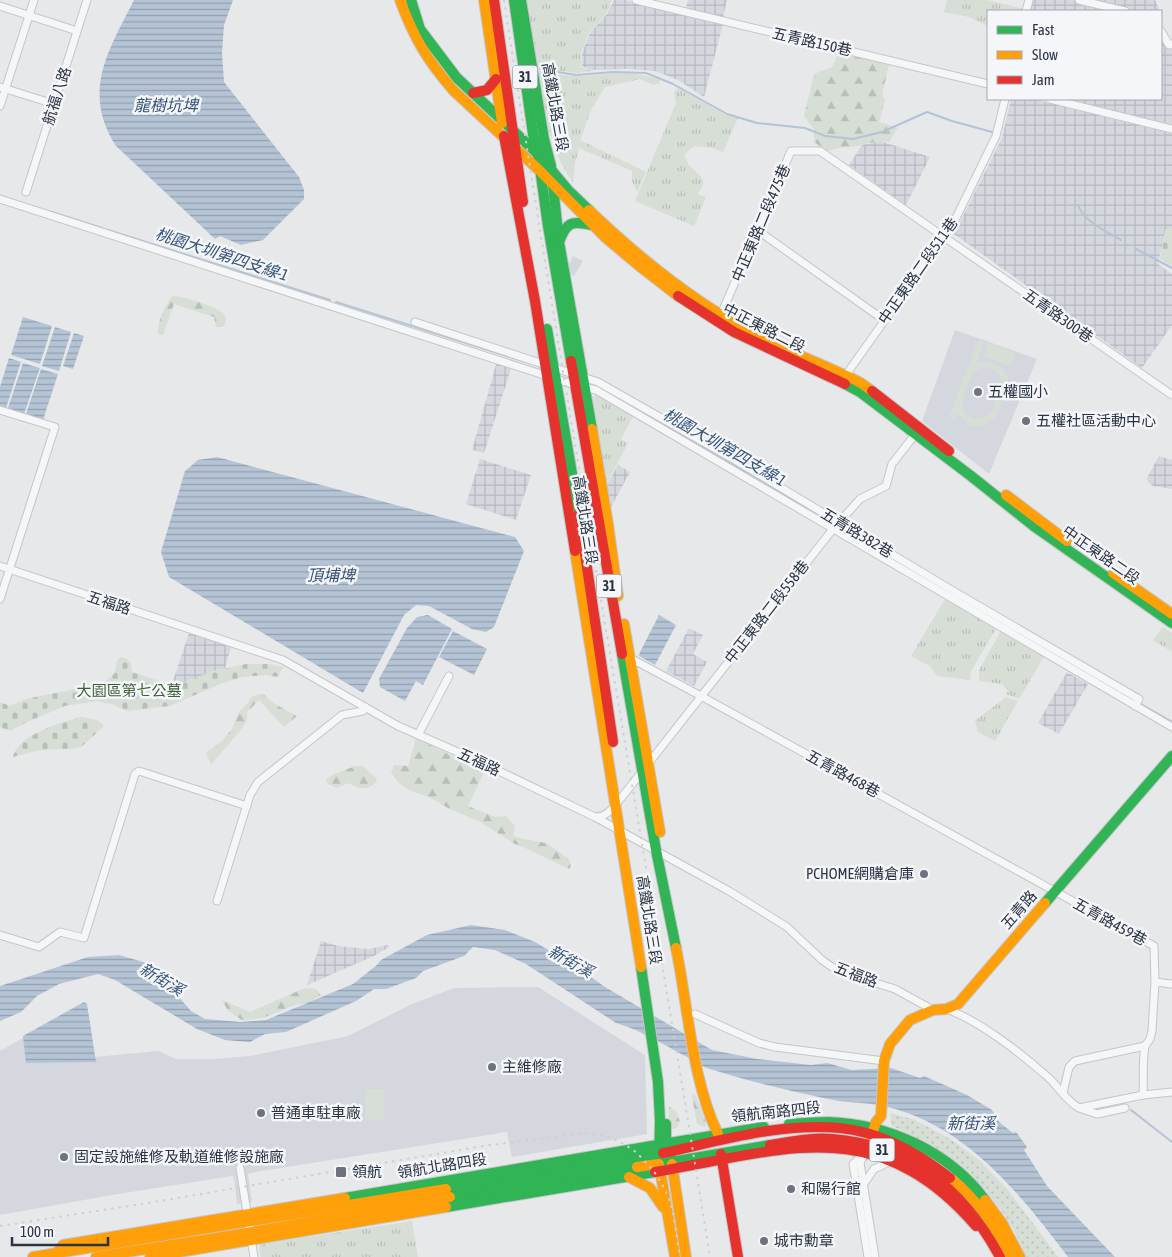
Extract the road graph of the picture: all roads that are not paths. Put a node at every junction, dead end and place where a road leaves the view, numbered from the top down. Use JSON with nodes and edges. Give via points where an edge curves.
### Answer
{"nodes":[{"id":1,"x":34,"y":0,"type":"edge"},
{"id":2,"x":87,"y":0,"type":"edge"},
{"id":3,"x":400,"y":0,"type":"edge"},
{"id":4,"x":411,"y":0,"type":"edge"},
{"id":5,"x":484,"y":0,"type":"edge"},
{"id":6,"x":494,"y":0,"type":"edge"},
{"id":7,"x":514,"y":0,"type":"edge"},
{"id":8,"x":522,"y":0,"type":"edge"},
{"id":9,"x":636,"y":0,"type":"edge"},
{"id":10,"x":1079,"y":0,"type":"edge"},
{"id":11,"x":0,"y":6,"type":"edge"},
{"id":12,"x":1121,"y":10,"type":"edge"},
{"id":13,"x":29,"y":15,"type":"junction"},
{"id":14,"x":77,"y":31,"type":"junction"},
{"id":15,"x":1162,"y":33,"type":"edge"},
{"id":16,"x":1172,"y":44,"type":"edge"},
{"id":17,"x":496,"y":79,"type":"junction"},
{"id":18,"x":987,"y":84,"type":"edge"},
{"id":19,"x":3,"y":88,"type":"edge"},
{"id":20,"x":473,"y":93,"type":"junction"},
{"id":21,"x":1005,"y":100,"type":"edge"},
{"id":22,"x":1054,"y":100,"type":"edge"},
{"id":23,"x":54,"y":104,"type":"junction"},
{"id":24,"x":0,"y":106,"type":"edge"},
{"id":25,"x":502,"y":121,"type":"junction"},
{"id":26,"x":1172,"y":128,"type":"edge"},
{"id":27,"x":509,"y":133,"type":"junction"},
{"id":28,"x":516,"y":147,"type":"junction"},
{"id":29,"x":538,"y":154,"type":"junction"},
{"id":30,"x":551,"y":168,"type":"junction"},
{"id":31,"x":540,"y":170,"type":"junction"},
{"id":32,"x":553,"y":185,"type":"junction"},
{"id":33,"x":26,"y":192,"type":"dead end"},
{"id":34,"x":0,"y":199,"type":"edge"},
{"id":35,"x":592,"y":225,"type":"junction"},
{"id":36,"x":757,"y":230,"type":"junction"},
{"id":37,"x":945,"y":236,"type":"junction"},
{"id":38,"x":559,"y":242,"type":"junction"},
{"id":39,"x":537,"y":276,"type":"junction"},
{"id":40,"x":535,"y":301,"type":"junction"},
{"id":41,"x":720,"y":318,"type":"junction"},
{"id":42,"x":884,"y":320,"type":"junction"},
{"id":43,"x":415,"y":322,"type":"dead end"},
{"id":44,"x":550,"y":370,"type":"junction"},
{"id":45,"x":844,"y":378,"type":"junction"},
{"id":46,"x":574,"y":379,"type":"junction"},
{"id":47,"x":1172,"y":395,"type":"edge"},
{"id":48,"x":0,"y":410,"type":"edge"},
{"id":49,"x":918,"y":431,"type":"junction"},
{"id":50,"x":594,"y":499,"type":"junction"},
{"id":51,"x":569,"y":510,"type":"junction"},
{"id":52,"x":839,"y":522,"type":"junction"},
{"id":53,"x":833,"y":529,"type":"junction"},
{"id":54,"x":610,"y":539,"type":"junction"},
{"id":55,"x":586,"y":555,"type":"junction"},
{"id":56,"x":0,"y":566,"type":"edge"},
{"id":57,"x":9,"y":570,"type":"junction"},
{"id":58,"x":0,"y":599,"type":"edge"},
{"id":59,"x":1172,"y":614,"type":"edge"},
{"id":60,"x":1172,"y":623,"type":"edge"},
{"id":61,"x":630,"y":658,"type":"junction"},
{"id":62,"x":449,"y":676,"type":"dead end"},
{"id":63,"x":701,"y":696,"type":"junction"},
{"id":64,"x":1135,"y":706,"type":"junction"},
{"id":65,"x":365,"y":707,"type":"junction"},
{"id":66,"x":1172,"y":727,"type":"edge"},
{"id":67,"x":418,"y":735,"type":"junction"},
{"id":68,"x":1172,"y":756,"type":"edge"},
{"id":69,"x":648,"y":764,"type":"junction"},
{"id":70,"x":641,"y":772,"type":"junction"},
{"id":71,"x":619,"y":800,"type":"junction"},
{"id":72,"x":247,"y":806,"type":"junction"},
{"id":73,"x":595,"y":817,"type":"junction"},
{"id":74,"x":624,"y":834,"type":"junction"},
{"id":75,"x":660,"y":853,"type":"junction"},
{"id":76,"x":1055,"y":892,"type":"junction"},
{"id":77,"x":217,"y":901,"type":"dead end"},
{"id":78,"x":0,"y":935,"type":"edge"},
{"id":79,"x":1155,"y":982,"type":"junction"},
{"id":80,"x":1172,"y":984,"type":"edge"},
{"id":81,"x":946,"y":1009,"type":"junction"},
{"id":82,"x":932,"y":1010,"type":"junction"},
{"id":83,"x":693,"y":1018,"type":"junction"},
{"id":84,"x":1145,"y":1046,"type":"junction"},
{"id":85,"x":884,"y":1063,"type":"junction"},
{"id":86,"x":1172,"y":1092,"type":"edge"},
{"id":87,"x":1063,"y":1093,"type":"junction"},
{"id":88,"x":1143,"y":1095,"type":"junction"},
{"id":89,"x":1079,"y":1108,"type":"junction"},
{"id":90,"x":1126,"y":1108,"type":"dead end"},
{"id":91,"x":718,"y":1138,"type":"junction"},
{"id":92,"x":870,"y":1140,"type":"junction"},
{"id":93,"x":722,"y":1156,"type":"junction"},
{"id":94,"x":664,"y":1158,"type":"junction"},
{"id":95,"x":892,"y":1161,"type":"junction"},
{"id":96,"x":240,"y":1168,"type":"dead end"},
{"id":97,"x":628,"y":1177,"type":"junction"},
{"id":98,"x":863,"y":1185,"type":"junction"},
{"id":99,"x":668,"y":1215,"type":"junction"},
{"id":100,"x":249,"y":1227,"type":"junction"},
{"id":101,"x":56,"y":1256,"type":"edge"},
{"id":102,"x":33,"y":1257,"type":"edge"},
{"id":103,"x":96,"y":1257,"type":"edge"},
{"id":104,"x":150,"y":1257,"type":"edge"},
{"id":105,"x":254,"y":1257,"type":"edge"},
{"id":106,"x":674,"y":1257,"type":"edge"},
{"id":107,"x":686,"y":1257,"type":"edge"},
{"id":108,"x":738,"y":1257,"type":"edge"},
{"id":109,"x":868,"y":1257,"type":"edge"},
{"id":110,"x":876,"y":1257,"type":"edge"},
{"id":111,"x":993,"y":1257,"type":"edge"},
{"id":112,"x":1000,"y":1257,"type":"edge"},
{"id":113,"x":1011,"y":1257,"type":"edge"},
{"id":114,"x":1020,"y":1257,"type":"edge"}],
"edges":[{"from":1,"to":13,"type":"street"},
{"from":2,"to":14,"type":"street","name":"航福八路"},
{"from":3,"to":27,"type":"main road","name":"中正東路二段","via":[[411,30],[428,60],[446,82],[481,117]]},
{"from":4,"to":20,"type":"main road","via":[[420,30],[457,78]]},
{"from":5,"to":17,"type":"main road","name":"高鐵北路三段"},
{"from":6,"to":27,"type":"main road","name":"高鐵北路三段","number":"31"},
{"from":7,"to":29,"type":"main road","name":"高鐵北路三段","number":"31"},
{"from":8,"to":30,"type":"main road","name":"高鐵北路三段"},
{"from":9,"to":18,"type":"street","name":"五青路150巷"},
{"from":10,"to":12,"type":"street"},
{"from":11,"to":13,"type":"street"},
{"from":13,"to":14,"type":"street"},
{"from":13,"to":19,"type":"street"},
{"from":14,"to":23,"type":"street","name":"航福八路"},
{"from":15,"to":16,"type":"street","via":[[1169,45]]},
{"from":17,"to":20,"type":"main road","via":[[488,90]]},
{"from":17,"to":25,"type":"main road","name":"高鐵北路三段"},
{"from":19,"to":23,"type":"street"},
{"from":19,"to":24,"type":"street"},
{"from":20,"to":25,"type":"main road"},
{"from":21,"to":37,"type":"street","name":"中正東路二段511巷","via":[[996,136]]},
{"from":22,"to":26,"type":"street"},
{"from":23,"to":33,"type":"street","name":"航福八路"},
{"from":25,"to":27,"type":"main road","name":"高鐵北路三段"},
{"from":27,"to":28,"type":"main road","name":"中正東路二段"},
{"from":27,"to":29,"type":"main road","name":"中正東路二段"},
{"from":27,"to":40,"type":"main road","name":"高鐵北路三段","via":[[516,203]]},
{"from":28,"to":31,"type":"main road","name":"中正東路二段"},
{"from":28,"to":39,"type":"main road","name":"高鐵北路三段","number":"31"},
{"from":29,"to":30,"type":"main road","name":"中正東路二段"},
{"from":29,"to":31,"type":"main road","name":"高鐵北路三段","number":"31"},
{"from":30,"to":32,"type":"main road","name":"高鐵北路三段"},
{"from":30,"to":41,"type":"main road","name":"中正東路二段","via":[[568,190],[622,242]]},
{"from":31,"to":32,"type":"main road","name":"中正東路二段"},
{"from":31,"to":46,"type":"main road","name":"高鐵北路三段","number":"31"},
{"from":32,"to":35,"type":"main road","name":"中正東路二段"},
{"from":32,"to":38,"type":"main road","name":"高鐵北路三段"},
{"from":34,"to":44,"type":"street"},
{"from":35,"to":38,"type":"main road","via":[[572,222],[563,231]]},
{"from":35,"to":41,"type":"main road","name":"中正東路二段","via":[[627,257]]},
{"from":36,"to":37,"type":"street","name":"中正東路二段475巷","via":[[791,151],[820,151]]},
{"from":36,"to":41,"type":"street","name":"中正東路二段475巷"},
{"from":36,"to":42,"type":"street"},
{"from":37,"to":42,"type":"street","name":"中正東路二段511巷"},
{"from":37,"to":47,"type":"street","name":"五青路300巷"},
{"from":38,"to":46,"type":"main road","name":"高鐵北路三段"},
{"from":39,"to":40,"type":"main road"},
{"from":39,"to":44,"type":"main road","name":"高鐵北路三段","number":"31"},
{"from":40,"to":44,"type":"main road","name":"高鐵北路三段"},
{"from":41,"to":45,"type":"main road","name":"中正東路二段","via":[[760,345]]},
{"from":42,"to":45,"type":"street","name":"中正東路二段511巷"},
{"from":43,"to":44,"type":"street"},
{"from":44,"to":46,"type":"street"},
{"from":44,"to":46,"type":"street"},
{"from":44,"to":51,"type":"main road","name":"高鐵北路三段"},
{"from":44,"to":55,"type":"main road","name":"高鐵北路三段","number":"31"},
{"from":45,"to":49,"type":"main road","name":"中正東路二段"},
{"from":46,"to":50,"type":"main road","name":"高鐵北路三段","number":"31"},
{"from":46,"to":52,"type":"street","name":"五青路382巷","via":[[598,382]]},
{"from":46,"to":53,"type":"street","name":"五青路382巷"},
{"from":46,"to":54,"type":"main road","name":"高鐵北路三段"},
{"from":48,"to":57,"type":"street","via":[[56,427]]},
{"from":49,"to":52,"type":"street","name":"中正東路二段558巷","via":[[892,464],[886,486],[860,498]]},
{"from":49,"to":59,"type":"main road","name":"中正東路二段"},
{"from":49,"to":60,"type":"main road","name":"中正東路二段","via":[[1035,527]]},
{"from":50,"to":54,"type":"main road"},
{"from":50,"to":70,"type":"main road","name":"高鐵北路三段","number":"31"},
{"from":51,"to":55,"type":"main road"},
{"from":51,"to":71,"type":"main road","name":"高鐵北路三段","via":[[586,627]]},
{"from":52,"to":53,"type":"street","name":"中正東路二段558巷"},
{"from":52,"to":64,"type":"street","name":"五青路382巷","via":[[1139,699]]},
{"from":53,"to":63,"type":"street","name":"中正東路二段558巷"},
{"from":53,"to":64,"type":"street","name":"五青路382巷"},
{"from":54,"to":61,"type":"main road","name":"高鐵北路三段"},
{"from":55,"to":71,"type":"main road","name":"高鐵北路三段","number":"31"},
{"from":56,"to":57,"type":"street","name":"五福路"},
{"from":57,"to":58,"type":"street"},
{"from":57,"to":65,"type":"street","name":"五福路","via":[[283,660]]},
{"from":61,"to":63,"type":"street","name":"五青路468巷"},
{"from":61,"to":69,"type":"main road","name":"高鐵北路三段"},
{"from":62,"to":67,"type":"street"},
{"from":63,"to":69,"type":"street","name":"中正東路二段558巷"},
{"from":63,"to":76,"type":"street","name":"五青路468巷"},
{"from":64,"to":66,"type":"street","name":"五青路382巷"},
{"from":65,"to":67,"type":"street","name":"五福路"},
{"from":65,"to":72,"type":"street","via":[[362,711],[342,715],[258,782]]},
{"from":67,"to":73,"type":"street","name":"五福路"},
{"from":68,"to":76,"type":"main road","name":"五青路"},
{"from":69,"to":70,"type":"street","name":"中正東路二段558巷"},
{"from":69,"to":75,"type":"main road","name":"高鐵北路三段"},
{"from":70,"to":71,"type":"street","name":"中正東路二段558巷"},
{"from":70,"to":75,"type":"main road","name":"高鐵北路三段","number":"31"},
{"from":71,"to":73,"type":"street","name":"中正東路二段558巷","via":[[607,814]]},
{"from":71,"to":74,"type":"main road","name":"高鐵北路三段"},
{"from":72,"to":77,"type":"street"},
{"from":72,"to":78,"type":"street","via":[[139,771],[84,938],[60,932],[39,948]]},
{"from":73,"to":74,"type":"street","name":"五福路"},
{"from":74,"to":75,"type":"street","name":"五福路"},
{"from":74,"to":94,"type":"main road","name":"高鐵北路三段","via":[[657,1044]]},
{"from":75,"to":82,"type":"street","name":"五福路","via":[[771,916],[832,967],[895,989]]},
{"from":75,"to":83,"type":"main road","name":"高鐵北路三段","number":"31","via":[[681,973]]},
{"from":76,"to":79,"type":"street","name":"五青路459巷","via":[[1154,946]]},
{"from":76,"to":81,"type":"main road","name":"五青路","via":[[967,995]]},
{"from":79,"to":80,"type":"street"},
{"from":79,"to":84,"type":"street","name":"五青路459巷","via":[[1152,1031]]},
{"from":81,"to":82,"type":"main road","name":"五青路"},
{"from":81,"to":87,"type":"street","via":[[996,1038]]},
{"from":82,"to":85,"type":"main road","name":"五青路","via":[[910,1020],[901,1029],[890,1044]]},
{"from":83,"to":85,"type":"street","via":[[775,1047]]},
{"from":83,"to":91,"type":"main road","name":"高鐵北路三段","number":"31","via":[[710,1118]]},
{"from":84,"to":87,"type":"street","via":[[1075,1061],[1069,1067]]},
{"from":84,"to":88,"type":"street","name":"五青路459巷"},
{"from":85,"to":92,"type":"main road","via":[[881,1116]]},
{"from":86,"to":88,"type":"street"},
{"from":87,"to":89,"type":"street"},
{"from":88,"to":89,"type":"street"},
{"from":89,"to":90,"type":"street","via":[[1097,1114]]},
{"from":91,"to":92,"type":"main road","name":"領航南路四段","number":"31","via":[[810,1121],[845,1123]]},
{"from":91,"to":93,"type":"main road","name":"高鐵北路三段"},
{"from":91,"to":94,"type":"main road","name":"領航北路四段"},
{"from":92,"to":93,"type":"main road","name":"領航南路四段","number":"31","via":[[813,1140]]},
{"from":92,"to":95,"type":"main road","name":"領航南路四段","number":"31"},
{"from":92,"to":98,"type":"street","via":[[860,1163]]},
{"from":92,"to":109,"type":"street","via":[[853,1164]]},
{"from":92,"to":112,"type":"main road","name":"領航南路四段","number":"31","via":[[928,1171],[949,1188],[992,1240]]},
{"from":92,"to":113,"type":"main road","name":"領航南路四段","number":"31","via":[[916,1154],[955,1180],[1002,1235]]},
{"from":92,"to":114,"type":"main road","name":"領航南路四段","number":"31","via":[[919,1144],[941,1158],[964,1176],[998,1215]]},
{"from":93,"to":94,"type":"main road","name":"領航北路四段","number":"31"},
{"from":93,"to":108,"type":"main road","name":"高鐵北路三段"},
{"from":94,"to":97,"type":"main road","name":"領航北路四段"},
{"from":94,"to":99,"type":"main road"},
{"from":94,"to":100,"type":"main road","name":"領航北路四段"},
{"from":94,"to":100,"type":"main road","name":"領航北路四段","via":[[450,1197]]},
{"from":94,"to":107,"type":"main road"},
{"from":95,"to":98,"type":"street","via":[[874,1169]]},
{"from":95,"to":111,"type":"main road","name":"領航南路四段","number":"31","via":[[919,1175],[962,1209],[979,1230]]},
{"from":96,"to":100,"type":"street"},
{"from":97,"to":99,"type":"main road","via":[[654,1190]]},
{"from":97,"to":100,"type":"main road","name":"領航北路四段"},
{"from":98,"to":110,"type":"street"},
{"from":99,"to":106,"type":"main road"},
{"from":100,"to":101,"type":"main road","name":"領航北路四段"},
{"from":100,"to":103,"type":"main road","name":"領航北路四段"},
{"from":100,"to":104,"type":"main road","name":"領航北路四段"},
{"from":100,"to":105,"type":"street"},
{"from":101,"to":102,"type":"main road","name":"領航北路四段"}]}
